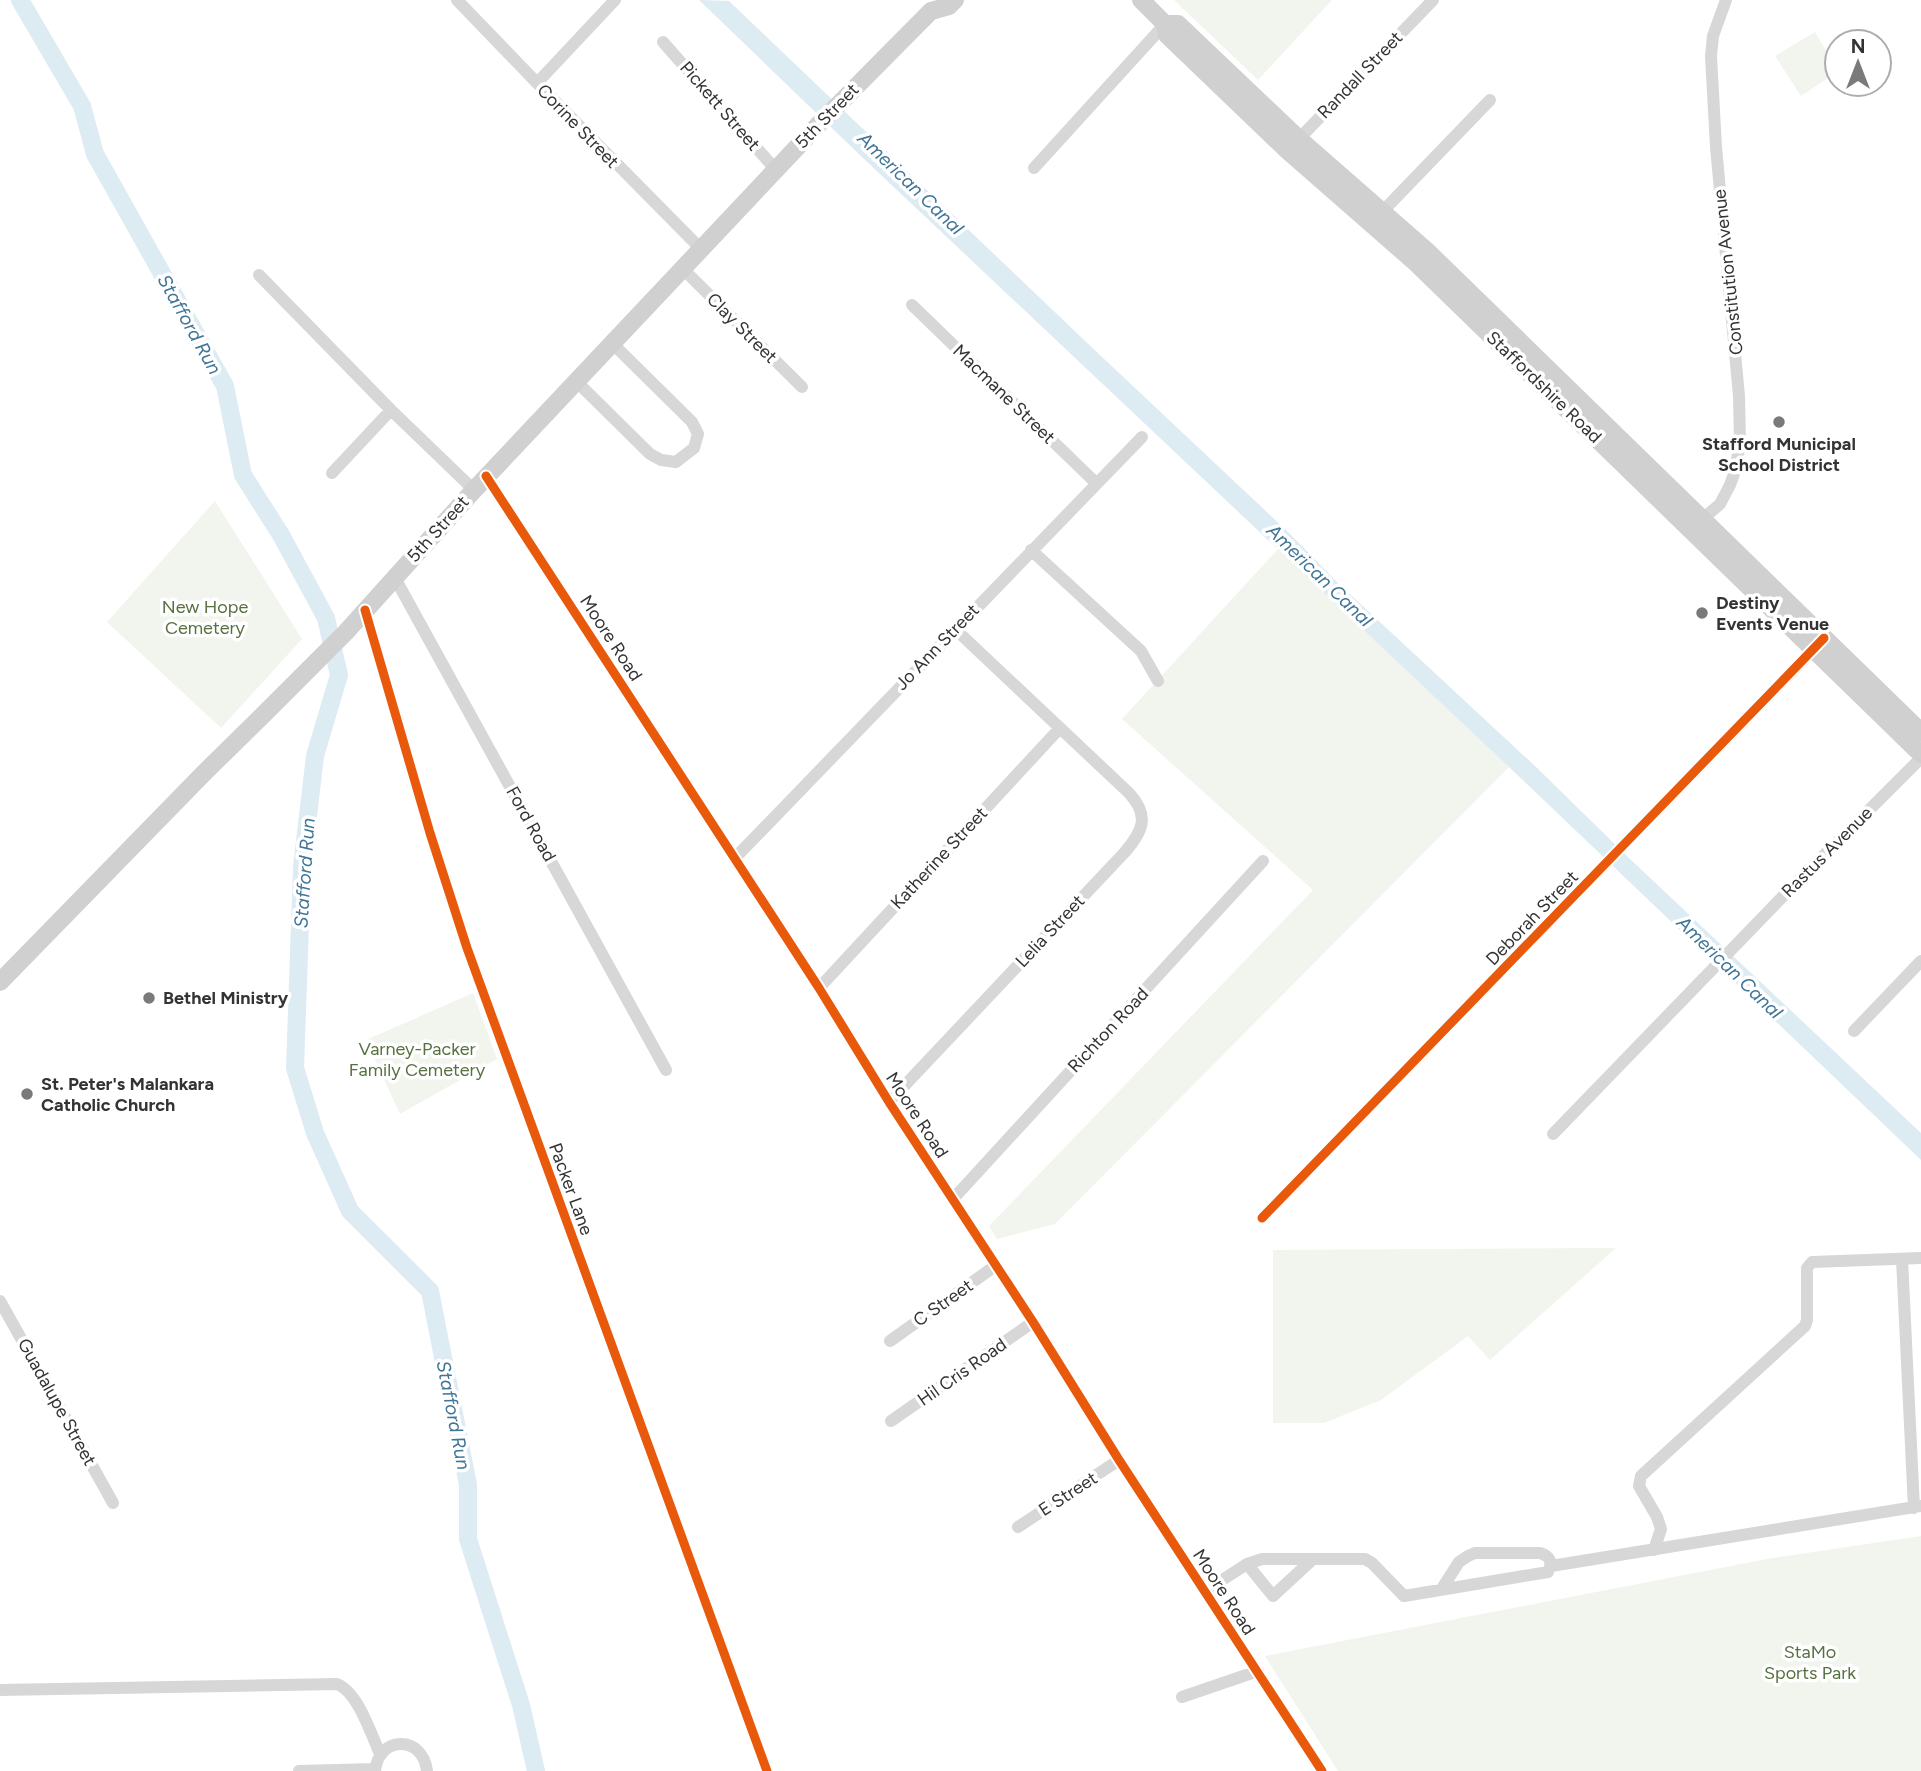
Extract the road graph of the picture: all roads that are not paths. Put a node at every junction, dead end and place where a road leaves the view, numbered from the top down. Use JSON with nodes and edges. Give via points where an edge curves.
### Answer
{"nodes":[{"id":1,"x":615,"y":0,"type":"edge"},
{"id":2,"x":955,"y":0,"type":"edge"},
{"id":3,"x":1141,"y":0,"type":"edge"},
{"id":4,"x":1433,"y":0,"type":"edge"},
{"id":5,"x":1726,"y":0,"type":"edge"},
{"id":6,"x":460,"y":1,"type":"edge"},
{"id":7,"x":932,"y":5,"type":"edge"},
{"id":8,"x":1165,"y":24,"type":"junction"},
{"id":9,"x":663,"y":42,"type":"dead end"},
{"id":10,"x":537,"y":83,"type":"junction"},
{"id":11,"x":1490,"y":100,"type":"dead end"},
{"id":12,"x":1293,"y":145,"type":"junction"},
{"id":13,"x":1034,"y":168,"type":"dead end"},
{"id":14,"x":776,"y":170,"type":"junction"},
{"id":15,"x":1382,"y":212,"type":"junction"},
{"id":16,"x":701,"y":249,"type":"junction"},
{"id":17,"x":682,"y":268,"type":"junction"},
{"id":18,"x":259,"y":275,"type":"dead end"},
{"id":19,"x":912,"y":304,"type":"dead end"},
{"id":20,"x":612,"y":343,"type":"junction"},
{"id":21,"x":576,"y":381,"type":"junction"},
{"id":22,"x":802,"y":387,"type":"dead end"},
{"id":23,"x":391,"y":410,"type":"junction"},
{"id":24,"x":1142,"y":437,"type":"dead end"},
{"id":25,"x":332,"y":473,"type":"dead end"},
{"id":26,"x":480,"y":483,"type":"junction"},
{"id":27,"x":1096,"y":484,"type":"junction"},
{"id":28,"x":1696,"y":525,"type":"junction"},
{"id":29,"x":1031,"y":550,"type":"junction"},
{"id":30,"x":395,"y":578,"type":"junction"},
{"id":31,"x":365,"y":610,"type":"junction"},
{"id":32,"x":955,"y":629,"type":"junction"},
{"id":33,"x":1819,"y":644,"type":"junction"},
{"id":34,"x":1158,"y":681,"type":"dead end"},
{"id":35,"x":1890,"y":714,"type":"junction"},
{"id":36,"x":1060,"y":728,"type":"junction"},
{"id":37,"x":1921,"y":732,"type":"edge"},
{"id":38,"x":1921,"y":756,"type":"edge"},
{"id":39,"x":734,"y":859,"type":"junction"},
{"id":40,"x":1264,"y":861,"type":"dead end"},
{"id":41,"x":1921,"y":961,"type":"edge"},
{"id":42,"x":0,"y":982,"type":"edge"},
{"id":43,"x":818,"y":988,"type":"junction"},
{"id":44,"x":1854,"y":1031,"type":"dead end"},
{"id":45,"x":666,"y":1070,"type":"dead end"},
{"id":46,"x":889,"y":1102,"type":"junction"},
{"id":47,"x":1553,"y":1134,"type":"dead end"},
{"id":48,"x":953,"y":1199,"type":"junction"},
{"id":49,"x":1262,"y":1218,"type":"dead end"},
{"id":50,"x":1921,"y":1258,"type":"edge"},
{"id":51,"x":1902,"y":1259,"type":"junction"},
{"id":52,"x":995,"y":1266,"type":"junction"},
{"id":53,"x":0,"y":1301,"type":"edge"},
{"id":54,"x":1033,"y":1322,"type":"junction"},
{"id":55,"x":890,"y":1341,"type":"dead end"},
{"id":56,"x":891,"y":1421,"type":"dead end"},
{"id":57,"x":1119,"y":1460,"type":"junction"},
{"id":58,"x":113,"y":1503,"type":"dead end"},
{"id":59,"x":1917,"y":1507,"type":"edge"},
{"id":60,"x":1018,"y":1527,"type":"dead end"},
{"id":61,"x":1654,"y":1550,"type":"junction"},
{"id":62,"x":1313,"y":1559,"type":"junction"},
{"id":63,"x":1247,"y":1564,"type":"junction"},
{"id":64,"x":1551,"y":1566,"type":"junction"},
{"id":65,"x":1440,"y":1590,"type":"junction"},
{"id":66,"x":1205,"y":1591,"type":"junction"},
{"id":67,"x":1258,"y":1671,"type":"junction"},
{"id":68,"x":0,"y":1690,"type":"edge"},
{"id":69,"x":1182,"y":1697,"type":"dead end"},
{"id":70,"x":380,"y":1754,"type":"junction"},
{"id":71,"x":375,"y":1770,"type":"edge"},
{"id":72,"x":299,"y":1771,"type":"edge"},
{"id":73,"x":427,"y":1771,"type":"edge"},
{"id":74,"x":766,"y":1771,"type":"edge"},
{"id":75,"x":1322,"y":1771,"type":"edge"}],
"edges":[{"from":1,"to":10,"type":"street"},
{"from":2,"to":7,"type":"main road","name":"5th Street","via":[[949,6]]},
{"from":3,"to":8,"type":"main road","name":"Staffordshire Road"},
{"from":4,"to":12,"type":"street","name":"Randall Street"},
{"from":5,"to":28,"type":"street","name":"Constitution Avenue","via":[[1711,56],[1740,443],[1735,471],[1720,504]]},
{"from":6,"to":10,"type":"street","name":"Corine Street"},
{"from":7,"to":14,"type":"main road","name":"5th Street"},
{"from":8,"to":12,"type":"main road","name":"Staffordshire Road","via":[[1167,35]]},
{"from":8,"to":13,"type":"street"},
{"from":9,"to":14,"type":"street","name":"Pickett Street"},
{"from":10,"to":16,"type":"street","name":"Corine Street"},
{"from":11,"to":15,"type":"street"},
{"from":12,"to":15,"type":"main road","name":"Staffordshire Road"},
{"from":12,"to":28,"type":"main road","name":"Staffordshire Road"},
{"from":14,"to":16,"type":"main road","name":"5th Street"},
{"from":15,"to":28,"type":"main road","name":"Staffordshire Road","via":[[1427,251]]},
{"from":16,"to":17,"type":"main road","name":"5th Street"},
{"from":17,"to":20,"type":"main road","name":"5th Street"},
{"from":17,"to":22,"type":"street","name":"Clay Street"},
{"from":18,"to":23,"type":"street","name":"Moore Road"},
{"from":19,"to":27,"type":"street","name":"Macmane Street"},
{"from":20,"to":21,"type":"main road","name":"5th Street"},
{"from":20,"to":21,"type":"street","via":[[692,422],[698,434],[694,448],[676,462],[650,454]]},
{"from":21,"to":26,"type":"main road","name":"5th Street"},
{"from":23,"to":25,"type":"street"},
{"from":23,"to":26,"type":"street","name":"Moore Road"},
{"from":24,"to":27,"type":"street","name":"Jo Ann Street"},
{"from":26,"to":30,"type":"main road","name":"5th Street"},
{"from":26,"to":39,"type":"street","name":"Moore Road"},
{"from":27,"to":29,"type":"street","name":"Jo Ann Street"},
{"from":28,"to":33,"type":"main road","name":"Staffordshire Road"},
{"from":29,"to":32,"type":"street","name":"Jo Ann Street"},
{"from":29,"to":34,"type":"street","via":[[1141,651]]},
{"from":30,"to":31,"type":"main road","name":"5th Street"},
{"from":30,"to":45,"type":"street","name":"Ford Road"},
{"from":31,"to":42,"type":"main road","name":"5th Street"},
{"from":31,"to":74,"type":"street","name":"Packer Lane","via":[[467,948]]},
{"from":32,"to":36,"type":"street","name":"Lelia Street"},
{"from":32,"to":39,"type":"street","name":"Jo Ann Street"},
{"from":33,"to":35,"type":"main road","name":"Staffordshire Road"},
{"from":33,"to":49,"type":"street","name":"Deborah Street"},
{"from":35,"to":37,"type":"main road","name":"Staffordshire Road"},
{"from":35,"to":38,"type":"main road","name":"Staffordshire Road"},
{"from":36,"to":43,"type":"street","name":"Katherine Street"},
{"from":36,"to":46,"type":"street","name":"Lelia Street","via":[[1137,802],[1143,821],[1138,835]]},
{"from":38,"to":47,"type":"street","name":"Rastus Avenue"},
{"from":39,"to":43,"type":"street","name":"Moore Road"},
{"from":40,"to":48,"type":"street","name":"Richton Road"},
{"from":41,"to":44,"type":"street"},
{"from":43,"to":46,"type":"street","name":"Moore Road"},
{"from":46,"to":48,"type":"street","name":"Moore Road"},
{"from":48,"to":52,"type":"street","name":"Moore Road"},
{"from":50,"to":51,"type":"street"},
{"from":51,"to":59,"type":"street"},
{"from":51,"to":61,"type":"street","via":[[1812,1262],[1807,1268],[1805,1326],[1642,1476],[1639,1486],[1661,1529]]},
{"from":52,"to":54,"type":"street","name":"Moore Road"},
{"from":52,"to":55,"type":"street","name":"C Street"},
{"from":53,"to":58,"type":"street","name":"Guadalupe Street"},
{"from":54,"to":56,"type":"street","name":"Hil Cris Road"},
{"from":54,"to":57,"type":"street","name":"Moore Road"},
{"from":57,"to":60,"type":"street","name":"E Street"},
{"from":57,"to":66,"type":"street","name":"Moore Road"},
{"from":59,"to":61,"type":"street"},
{"from":61,"to":64,"type":"street"},
{"from":62,"to":63,"type":"street","via":[[1262,1559]]},
{"from":62,"to":63,"type":"street","via":[[1273,1596]]},
{"from":62,"to":65,"type":"street","via":[[1365,1559],[1404,1596]]},
{"from":63,"to":66,"type":"street"},
{"from":64,"to":65,"type":"street","via":[[1548,1572]]},
{"from":64,"to":65,"type":"street","via":[[1540,1553],[1475,1553],[1459,1562]]},
{"from":66,"to":67,"type":"street","name":"Moore Road"},
{"from":67,"to":69,"type":"street"},
{"from":67,"to":75,"type":"street","name":"Moore Road"},
{"from":68,"to":70,"type":"street","via":[[337,1684],[353,1695]]},
{"from":70,"to":71,"type":"street"},
{"from":70,"to":73,"type":"street","via":[[401,1743],[414,1747],[424,1756]]},
{"from":71,"to":72,"type":"street"}]}
